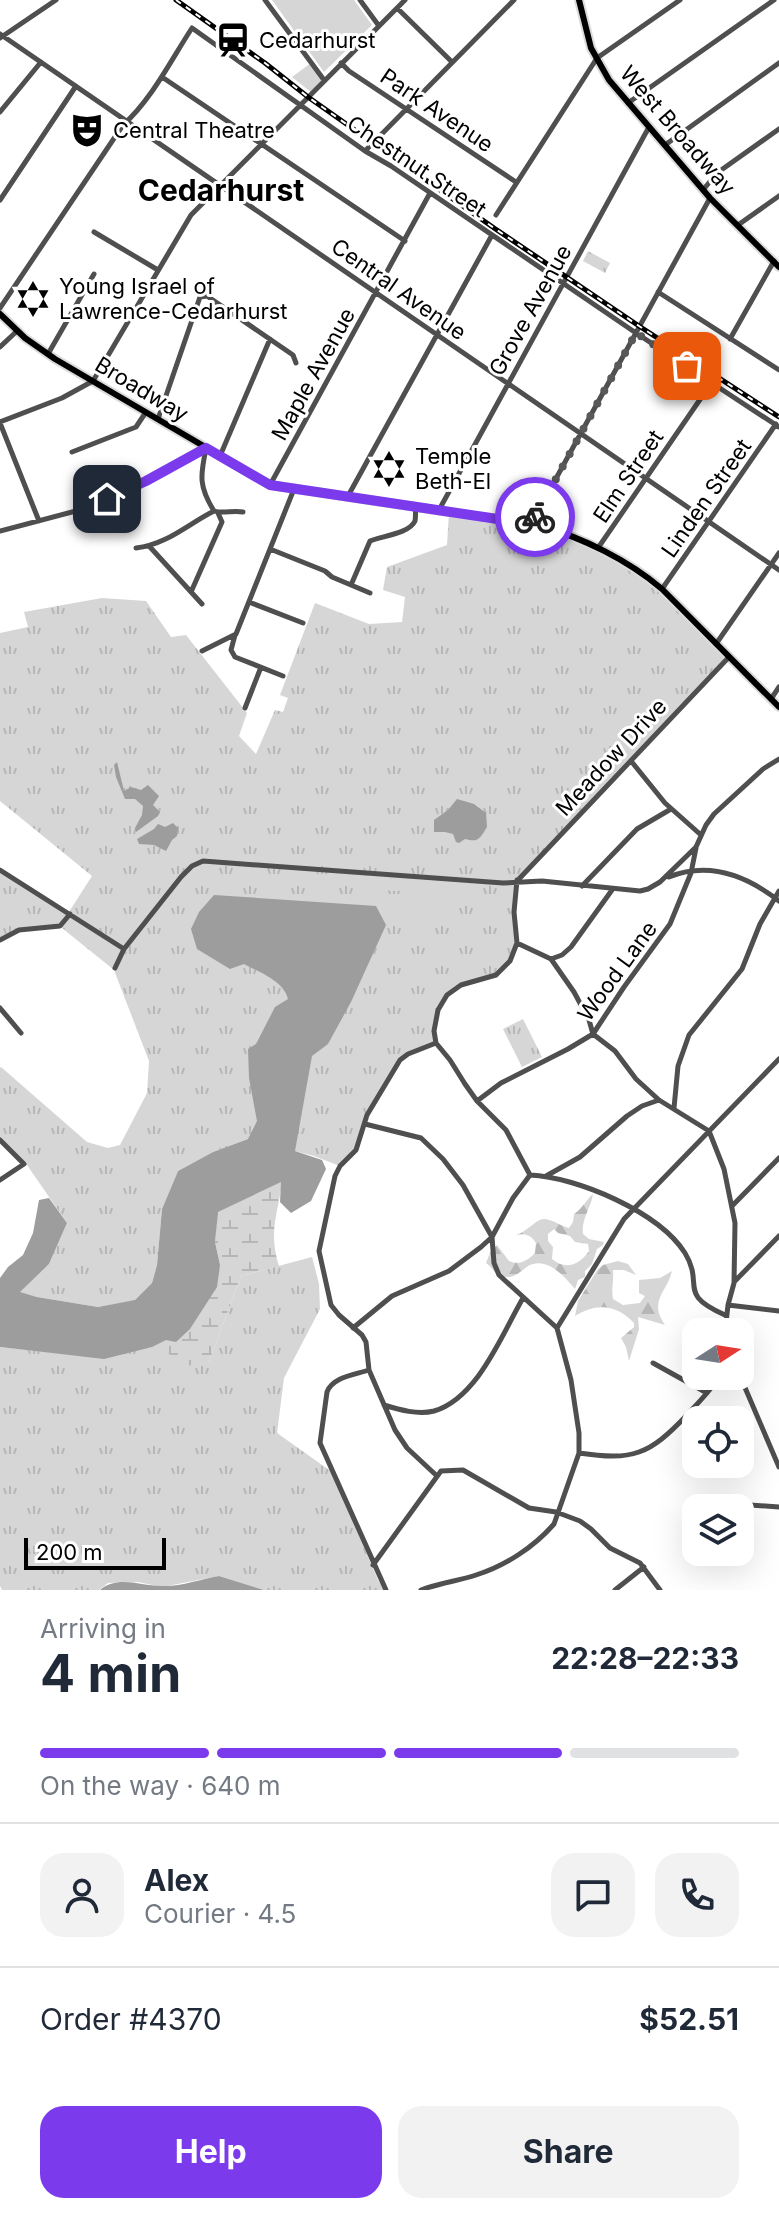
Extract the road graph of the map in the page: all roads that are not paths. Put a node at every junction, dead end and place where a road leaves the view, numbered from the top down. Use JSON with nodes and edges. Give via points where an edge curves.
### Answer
{"nodes":[{"id":1,"x":56,"y":0,"type":"edge"},
{"id":2,"x":265,"y":0,"type":"edge"},
{"id":3,"x":360,"y":0,"type":"edge"},
{"id":4,"x":405,"y":0,"type":"edge"},
{"id":5,"x":514,"y":0,"type":"edge"},
{"id":6,"x":579,"y":0,"type":"edge"},
{"id":7,"x":666,"y":0,"type":"edge"},
{"id":8,"x":680,"y":0,"type":"edge"},
{"id":9,"x":773,"y":0,"type":"edge"},
{"id":10,"x":670,"y":7,"type":"junction"},
{"id":11,"x":397,"y":8,"type":"junction"},
{"id":12,"x":779,"y":10,"type":"edge"},
{"id":13,"x":379,"y":26,"type":"junction"},
{"id":14,"x":1,"y":36,"type":"edge"},
{"id":15,"x":597,"y":58,"type":"junction"},
{"id":16,"x":41,"y":62,"type":"junction"},
{"id":17,"x":452,"y":62,"type":"junction"},
{"id":18,"x":341,"y":63,"type":"junction"},
{"id":19,"x":779,"y":63,"type":"edge"},
{"id":20,"x":162,"y":77,"type":"junction"},
{"id":21,"x":324,"y":80,"type":"junction"},
{"id":22,"x":76,"y":86,"type":"junction"},
{"id":23,"x":628,"y":103,"type":"junction"},
{"id":24,"x":300,"y":105,"type":"junction"},
{"id":25,"x":405,"y":109,"type":"junction"},
{"id":26,"x":0,"y":112,"type":"edge"},
{"id":27,"x":127,"y":122,"type":"junction"},
{"id":28,"x":649,"y":127,"type":"junction"},
{"id":29,"x":779,"y":129,"type":"edge"},
{"id":30,"x":262,"y":143,"type":"junction"},
{"id":31,"x":665,"y":145,"type":"junction"},
{"id":32,"x":365,"y":151,"type":"junction"},
{"id":33,"x":516,"y":182,"type":"junction"},
{"id":34,"x":220,"y":186,"type":"junction"},
{"id":35,"x":703,"y":190,"type":"junction"},
{"id":36,"x":430,"y":193,"type":"junction"},
{"id":37,"x":779,"y":196,"type":"edge"},
{"id":38,"x":710,"y":198,"type":"junction"},
{"id":39,"x":0,"y":200,"type":"edge"},
{"id":40,"x":496,"y":215,"type":"dead end"},
{"id":41,"x":738,"y":225,"type":"junction"},
{"id":42,"x":94,"y":232,"type":"dead end"},
{"id":43,"x":492,"y":235,"type":"junction"},
{"id":44,"x":405,"y":241,"type":"junction"},
{"id":45,"x":777,"y":263,"type":"edge"},
{"id":46,"x":158,"y":270,"type":"junction"},
{"id":47,"x":94,"y":274,"type":"dead end"},
{"id":48,"x":563,"y":283,"type":"junction"},
{"id":49,"x":658,"y":292,"type":"junction"},
{"id":50,"x":376,"y":293,"type":"junction"},
{"id":51,"x":0,"y":308,"type":"edge"},
{"id":52,"x":0,"y":314,"type":"edge"},
{"id":53,"x":17,"y":331,"type":"junction"},
{"id":54,"x":636,"y":333,"type":"junction"},
{"id":55,"x":437,"y":334,"type":"junction"},
{"id":56,"x":270,"y":339,"type":"junction"},
{"id":57,"x":730,"y":339,"type":"junction"},
{"id":58,"x":0,"y":347,"type":"edge"},
{"id":59,"x":48,"y":354,"type":"junction"},
{"id":60,"x":296,"y":363,"type":"dead end"},
{"id":61,"x":779,"y":370,"type":"edge"},
{"id":62,"x":93,"y":381,"type":"junction"},
{"id":63,"x":712,"y":382,"type":"junction"},
{"id":64,"x":508,"y":383,"type":"junction"},
{"id":65,"x":146,"y":412,"type":"junction"},
{"id":66,"x":158,"y":419,"type":"junction"},
{"id":67,"x":0,"y":423,"type":"edge"},
{"id":68,"x":777,"y":425,"type":"edge"},
{"id":69,"x":581,"y":434,"type":"junction"},
{"id":70,"x":206,"y":448,"type":"junction"},
{"id":71,"x":72,"y":452,"type":"dead end"},
{"id":72,"x":220,"y":456,"type":"junction"},
{"id":73,"x":646,"y":478,"type":"junction"},
{"id":74,"x":270,"y":485,"type":"junction"},
{"id":75,"x":294,"y":489,"type":"junction"},
{"id":76,"x":348,"y":496,"type":"junction"},
{"id":77,"x":416,"y":506,"type":"junction"},
{"id":78,"x":439,"y":510,"type":"junction"},
{"id":79,"x":216,"y":512,"type":"junction"},
{"id":80,"x":243,"y":512,"type":"dead end"},
{"id":81,"x":39,"y":521,"type":"junction"},
{"id":82,"x":709,"y":521,"type":"junction"},
{"id":83,"x":531,"y":524,"type":"junction"},
{"id":84,"x":0,"y":531,"type":"edge"},
{"id":85,"x":150,"y":547,"type":"junction"},
{"id":86,"x":136,"y":548,"type":"dead end"},
{"id":87,"x":270,"y":549,"type":"junction"},
{"id":88,"x":597,"y":549,"type":"junction"},
{"id":89,"x":779,"y":553,"type":"edge"},
{"id":90,"x":771,"y":565,"type":"junction"},
{"id":91,"x":779,"y":570,"type":"edge"},
{"id":92,"x":351,"y":585,"type":"junction"},
{"id":93,"x":662,"y":589,"type":"junction"},
{"id":94,"x":191,"y":592,"type":"junction"},
{"id":95,"x":370,"y":593,"type":"dead end"},
{"id":96,"x":249,"y":602,"type":"junction"},
{"id":97,"x":202,"y":604,"type":"dead end"},
{"id":98,"x":303,"y":623,"type":"dead end"},
{"id":99,"x":236,"y":634,"type":"junction"},
{"id":100,"x":716,"y":644,"type":"junction"},
{"id":101,"x":202,"y":651,"type":"dead end"},
{"id":102,"x":729,"y":657,"type":"junction"},
{"id":103,"x":261,"y":667,"type":"junction"},
{"id":104,"x":283,"y":676,"type":"dead end"},
{"id":105,"x":779,"y":687,"type":"edge"},
{"id":106,"x":771,"y":699,"type":"junction"},
{"id":107,"x":779,"y":707,"type":"edge"},
{"id":108,"x":245,"y":708,"type":"dead end"},
{"id":109,"x":779,"y":759,"type":"edge"},
{"id":110,"x":631,"y":761,"type":"junction"},
{"id":111,"x":671,"y":809,"type":"junction"},
{"id":112,"x":701,"y":835,"type":"junction"},
{"id":113,"x":696,"y":847,"type":"junction"},
{"id":114,"x":0,"y":870,"type":"edge"},
{"id":115,"x":691,"y":871,"type":"junction"},
{"id":116,"x":517,"y":880,"type":"junction"},
{"id":117,"x":660,"y":882,"type":"junction"},
{"id":118,"x":582,"y":886,"type":"junction"},
{"id":119,"x":613,"y":889,"type":"junction"},
{"id":120,"x":779,"y":891,"type":"edge"},
{"id":121,"x":777,"y":899,"type":"edge"},
{"id":122,"x":70,"y":914,"type":"junction"},
{"id":123,"x":0,"y":940,"type":"edge"},
{"id":124,"x":517,"y":943,"type":"junction"},
{"id":125,"x":124,"y":949,"type":"junction"},
{"id":126,"x":551,"y":959,"type":"junction"},
{"id":127,"x":115,"y":968,"type":"dead end"},
{"id":128,"x":0,"y":1008,"type":"edge"},
{"id":129,"x":21,"y":1033,"type":"dead end"},
{"id":130,"x":593,"y":1034,"type":"junction"},
{"id":131,"x":436,"y":1043,"type":"junction"},
{"id":132,"x":779,"y":1059,"type":"edge"},
{"id":133,"x":659,"y":1100,"type":"junction"},
{"id":134,"x":477,"y":1101,"type":"junction"},
{"id":135,"x":674,"y":1108,"type":"junction"},
{"id":136,"x":365,"y":1124,"type":"junction"},
{"id":137,"x":709,"y":1131,"type":"junction"},
{"id":138,"x":0,"y":1140,"type":"edge"},
{"id":139,"x":779,"y":1158,"type":"edge"},
{"id":140,"x":530,"y":1175,"type":"junction"},
{"id":141,"x":546,"y":1176,"type":"junction"},
{"id":142,"x":0,"y":1180,"type":"edge"},
{"id":143,"x":732,"y":1206,"type":"junction"},
{"id":144,"x":634,"y":1209,"type":"junction"},
{"id":145,"x":779,"y":1236,"type":"edge"},
{"id":146,"x":492,"y":1237,"type":"junction"},
{"id":147,"x":734,"y":1283,"type":"junction"},
{"id":148,"x":523,"y":1298,"type":"junction"},
{"id":149,"x":728,"y":1305,"type":"junction"},
{"id":150,"x":779,"y":1311,"type":"edge"},
{"id":151,"x":726,"y":1315,"type":"junction"},
{"id":152,"x":726,"y":1318,"type":"edge"},
{"id":153,"x":353,"y":1328,"type":"junction"},
{"id":154,"x":557,"y":1328,"type":"junction"},
{"id":155,"x":653,"y":1363,"type":"dead end"},
{"id":156,"x":369,"y":1370,"type":"junction"},
{"id":157,"x":709,"y":1390,"type":"edge"},
{"id":158,"x":746,"y":1390,"type":"edge"},
{"id":159,"x":707,"y":1393,"type":"junction"},
{"id":160,"x":384,"y":1405,"type":"junction"},
{"id":161,"x":579,"y":1453,"type":"junction"},
{"id":162,"x":779,"y":1467,"type":"edge"},
{"id":163,"x":437,"y":1476,"type":"junction"},
{"id":164,"x":754,"y":1505,"type":"edge"},
{"id":165,"x":779,"y":1507,"type":"edge"},
{"id":166,"x":559,"y":1513,"type":"junction"},
{"id":167,"x":373,"y":1565,"type":"junction"},
{"id":168,"x":644,"y":1567,"type":"junction"},
{"id":169,"x":386,"y":1590,"type":"edge"},
{"id":170,"x":421,"y":1590,"type":"edge"},
{"id":171,"x":615,"y":1590,"type":"edge"},
{"id":172,"x":660,"y":1590,"type":"edge"}],
"edges":[{"from":1,"to":14,"type":"street"},
{"from":2,"to":21,"type":"street"},
{"from":3,"to":13,"type":"street"},
{"from":4,"to":11,"type":"street"},
{"from":5,"to":17,"type":"street"},
{"from":6,"to":15,"type":"main road","name":"West Broadway"},
{"from":7,"to":10,"type":"street"},
{"from":8,"to":10,"type":"street"},
{"from":9,"to":12,"type":"street"},
{"from":9,"to":23,"type":"street"},
{"from":10,"to":15,"type":"street"},
{"from":11,"to":13,"type":"street"},
{"from":11,"to":17,"type":"street"},
{"from":13,"to":18,"type":"street"},
{"from":14,"to":16,"type":"street","name":"Central Avenue"},
{"from":15,"to":23,"type":"main road","name":"West Broadway"},
{"from":15,"to":33,"type":"street"},
{"from":16,"to":22,"type":"street","name":"Central Avenue"},
{"from":16,"to":26,"type":"street"},
{"from":17,"to":25,"type":"street"},
{"from":18,"to":21,"type":"street"},
{"from":18,"to":25,"type":"street","name":"Park Avenue"},
{"from":19,"to":31,"type":"street"},
{"from":20,"to":24,"type":"street","name":"Chestnut Street","via":[[192,28]]},
{"from":20,"to":27,"type":"street"},
{"from":20,"to":30,"type":"street"},
{"from":21,"to":24,"type":"street"},
{"from":22,"to":27,"type":"street","name":"Central Avenue"},
{"from":22,"to":39,"type":"street"},
{"from":23,"to":28,"type":"main road","name":"West Broadway"},
{"from":24,"to":30,"type":"street"},
{"from":24,"to":32,"type":"street","name":"Chestnut Street"},
{"from":25,"to":32,"type":"street"},
{"from":25,"to":33,"type":"street","name":"Park Avenue"},
{"from":27,"to":34,"type":"street","name":"Central Avenue"},
{"from":27,"to":51,"type":"street"},
{"from":28,"to":31,"type":"main road","name":"West Broadway"},
{"from":28,"to":48,"type":"street","name":"Grove Avenue"},
{"from":29,"to":35,"type":"street","via":[[717,173]]},
{"from":30,"to":34,"type":"street"},
{"from":30,"to":44,"type":"street"},
{"from":31,"to":35,"type":"main road","name":"West Broadway"},
{"from":32,"to":36,"type":"street","name":"Chestnut Street"},
{"from":33,"to":40,"type":"street"},
{"from":34,"to":46,"type":"street","via":[[191,215]]},
{"from":34,"to":50,"type":"street","name":"Central Avenue"},
{"from":35,"to":38,"type":"main road","name":"West Broadway"},
{"from":36,"to":43,"type":"street","name":"Chestnut Street"},
{"from":36,"to":44,"type":"street","name":"Maple Avenue"},
{"from":37,"to":41,"type":"street"},
{"from":38,"to":41,"type":"main road","name":"West Broadway"},
{"from":38,"to":49,"type":"street"},
{"from":41,"to":45,"type":"main road","name":"West Broadway"},
{"from":42,"to":46,"type":"street"},
{"from":43,"to":48,"type":"street","name":"Chestnut Street"},
{"from":43,"to":55,"type":"street"},
{"from":44,"to":50,"type":"street","name":"Maple Avenue"},
{"from":45,"to":57,"type":"street"},
{"from":46,"to":62,"type":"street"},
{"from":47,"to":59,"type":"street"},
{"from":48,"to":54,"type":"street","name":"Chestnut Street"},
{"from":48,"to":64,"type":"street","name":"Grove Avenue"},
{"from":49,"to":54,"type":"street"},
{"from":49,"to":57,"type":"street"},
{"from":50,"to":55,"type":"street","name":"Central Avenue"},
{"from":50,"to":74,"type":"street","name":"Maple Avenue"},
{"from":52,"to":53,"type":"main road","name":"Broadway"},
{"from":53,"to":58,"type":"street"},
{"from":53,"to":59,"type":"main road","name":"Broadway"},
{"from":54,"to":63,"type":"street","name":"Chestnut Street"},
{"from":54,"to":69,"type":"street"},
{"from":55,"to":64,"type":"street","name":"Central Avenue"},
{"from":55,"to":76,"type":"street"},
{"from":56,"to":60,"type":"street"},
{"from":56,"to":66,"type":"street","via":[[207,296],[198,299]]},
{"from":56,"to":72,"type":"street"},
{"from":57,"to":61,"type":"street"},
{"from":59,"to":62,"type":"main road","name":"Broadway"},
{"from":62,"to":65,"type":"main road","name":"Broadway"},
{"from":62,"to":67,"type":"street"},
{"from":63,"to":68,"type":"street","name":"Chestnut Street"},
{"from":63,"to":73,"type":"street","name":"Elm Street"},
{"from":64,"to":69,"type":"street","name":"Central Avenue"},
{"from":64,"to":78,"type":"street","name":"Grove Avenue"},
{"from":65,"to":66,"type":"main road","name":"Broadway"},
{"from":65,"to":71,"type":"street","via":[[136,427]]},
{"from":66,"to":70,"type":"main road","name":"Broadway"},
{"from":67,"to":81,"type":"street"},
{"from":68,"to":82,"type":"street","name":"Linden Street"},
{"from":69,"to":73,"type":"street","name":"Central Avenue"},
{"from":69,"to":83,"type":"street"},
{"from":70,"to":72,"type":"main road","name":"Broadway"},
{"from":70,"to":79,"type":"street","via":[[201,479]]},
{"from":70,"to":81,"type":"street","via":[[87,508]]},
{"from":72,"to":74,"type":"main road","name":"Broadway"},
{"from":73,"to":82,"type":"street","name":"Central Avenue"},
{"from":73,"to":88,"type":"street","name":"Elm Street"},
{"from":74,"to":75,"type":"main road","name":"Broadway"},
{"from":75,"to":76,"type":"main road","name":"Broadway"},
{"from":75,"to":87,"type":"street"},
{"from":76,"to":77,"type":"main road","name":"Broadway"},
{"from":77,"to":78,"type":"main road","name":"Broadway"},
{"from":77,"to":92,"type":"street","via":[[409,527],[370,541]]},
{"from":78,"to":83,"type":"main road","name":"Broadway"},
{"from":79,"to":80,"type":"street"},
{"from":79,"to":85,"type":"street"},
{"from":79,"to":94,"type":"street","via":[[222,522]]},
{"from":81,"to":84,"type":"street"},
{"from":82,"to":90,"type":"street","name":"Central Avenue"},
{"from":82,"to":93,"type":"street","name":"Linden Street"},
{"from":83,"to":88,"type":"main road","name":"Broadway"},
{"from":85,"to":86,"type":"street"},
{"from":85,"to":94,"type":"street"},
{"from":87,"to":92,"type":"street"},
{"from":87,"to":96,"type":"street"},
{"from":88,"to":93,"type":"main road","name":"Broadway"},
{"from":89,"to":90,"type":"street"},
{"from":90,"to":91,"type":"street","name":"Central Avenue"},
{"from":90,"to":100,"type":"street"},
{"from":92,"to":95,"type":"street"},
{"from":93,"to":100,"type":"main road","name":"Broadway"},
{"from":94,"to":97,"type":"street"},
{"from":96,"to":98,"type":"street"},
{"from":96,"to":99,"type":"street"},
{"from":99,"to":101,"type":"street"},
{"from":99,"to":103,"type":"street","via":[[231,650],[235,657]]},
{"from":100,"to":102,"type":"main road","name":"Broadway"},
{"from":102,"to":106,"type":"main road","name":"Broadway"},
{"from":102,"to":110,"type":"street","name":"Meadow Drive"},
{"from":103,"to":104,"type":"street"},
{"from":103,"to":108,"type":"street"},
{"from":105,"to":106,"type":"street"},
{"from":106,"to":107,"type":"main road","name":"Broadway"},
{"from":109,"to":112,"type":"street","via":[[714,814]]},
{"from":110,"to":111,"type":"street"},
{"from":110,"to":116,"type":"street","name":"Meadow Drive"},
{"from":111,"to":112,"type":"street"},
{"from":111,"to":118,"type":"street","via":[[637,829]]},
{"from":112,"to":113,"type":"street"},
{"from":113,"to":115,"type":"street","name":"Wood Lane"},
{"from":113,"to":117,"type":"street"},
{"from":114,"to":122,"type":"street"},
{"from":115,"to":117,"type":"street"},
{"from":115,"to":121,"type":"street","via":[[733,875]]},
{"from":115,"to":130,"type":"street","name":"Wood Lane","via":[[670,924]]},
{"from":116,"to":118,"type":"street"},
{"from":116,"to":124,"type":"street"},
{"from":116,"to":125,"type":"street","via":[[200,862],[181,877]]},
{"from":117,"to":119,"type":"street","via":[[640,891]]},
{"from":118,"to":119,"type":"street"},
{"from":119,"to":126,"type":"street","via":[[571,947]]},
{"from":120,"to":121,"type":"street"},
{"from":121,"to":135,"type":"street","via":[[760,924],[742,969],[689,1035],[678,1066]]},
{"from":122,"to":123,"type":"street","via":[[60,926],[19,930]]},
{"from":122,"to":125,"type":"street"},
{"from":124,"to":126,"type":"street"},
{"from":124,"to":131,"type":"street","via":[[500,973],[447,995],[436,1018]]},
{"from":125,"to":127,"type":"street"},
{"from":126,"to":130,"type":"street"},
{"from":128,"to":129,"type":"street"},
{"from":130,"to":133,"type":"street"},
{"from":130,"to":134,"type":"street","name":"Wood Lane"},
{"from":131,"to":134,"type":"street"},
{"from":131,"to":136,"type":"street","via":[[400,1060]]},
{"from":132,"to":137,"type":"street"},
{"from":133,"to":135,"type":"street"},
{"from":133,"to":141,"type":"street","via":[[627,1116],[580,1157]]},
{"from":134,"to":140,"type":"street","via":[[506,1130]]},
{"from":135,"to":137,"type":"street"},
{"from":136,"to":146,"type":"street","via":[[427,1142],[463,1185]]},
{"from":136,"to":153,"type":"street","via":[[356,1150],[335,1176],[319,1251],[331,1305]]},
{"from":137,"to":143,"type":"street"},
{"from":137,"to":144,"type":"street"},
{"from":138,"to":142,"type":"street","via":[[24,1164]]},
{"from":139,"to":143,"type":"street"},
{"from":140,"to":141,"type":"street"},
{"from":140,"to":146,"type":"street"},
{"from":141,"to":144,"type":"street"},
{"from":143,"to":147,"type":"street"},
{"from":144,"to":151,"type":"street","via":[[677,1242],[690,1263],[699,1301]]},
{"from":144,"to":154,"type":"street","via":[[617,1227]]},
{"from":145,"to":147,"type":"street"},
{"from":146,"to":148,"type":"street","via":[[499,1275]]},
{"from":146,"to":153,"type":"street","via":[[449,1271],[392,1296]]},
{"from":147,"to":149,"type":"street"},
{"from":148,"to":154,"type":"street"},
{"from":148,"to":160,"type":"street","via":[[483,1369],[449,1403],[423,1412]]},
{"from":149,"to":150,"type":"street"},
{"from":149,"to":151,"type":"street"},
{"from":151,"to":152,"type":"street"},
{"from":153,"to":156,"type":"street","via":[[366,1342]]},
{"from":154,"to":161,"type":"street","via":[[578,1415]]},
{"from":155,"to":159,"type":"street"},
{"from":156,"to":160,"type":"street"},
{"from":156,"to":167,"type":"street","via":[[329,1386],[320,1443]]},
{"from":157,"to":159,"type":"street"},
{"from":158,"to":162,"type":"street"},
{"from":159,"to":161,"type":"street","via":[[650,1448],[621,1455]]},
{"from":160,"to":163,"type":"street","via":[[407,1448]]},
{"from":161,"to":166,"type":"street"},
{"from":163,"to":166,"type":"street","via":[[447,1469],[463,1470],[529,1508]]},
{"from":163,"to":167,"type":"street"},
{"from":164,"to":165,"type":"street"},
{"from":166,"to":168,"type":"street","via":[[586,1525],[610,1548]]},
{"from":166,"to":170,"type":"street","via":[[547,1533],[507,1561]]},
{"from":167,"to":169,"type":"street"},
{"from":168,"to":171,"type":"street"},
{"from":168,"to":172,"type":"street"}]}
